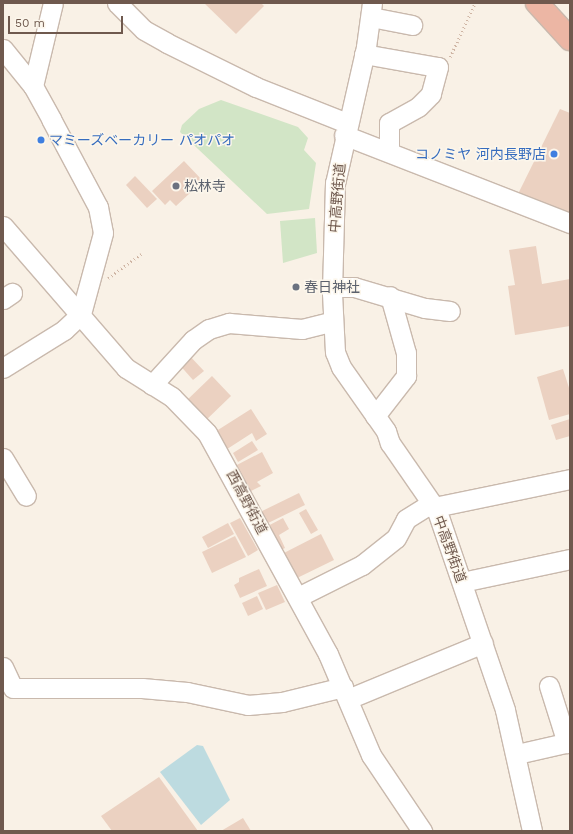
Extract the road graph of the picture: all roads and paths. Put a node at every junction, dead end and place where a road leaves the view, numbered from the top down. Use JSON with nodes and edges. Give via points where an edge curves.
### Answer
{"nodes":[{"id":1,"x":53,"y":3,"type":"edge"},
{"id":2,"x":117,"y":3,"type":"edge"},
{"id":3,"x":475,"y":3,"type":"edge"},
{"id":4,"x":537,"y":3,"type":"edge"},
{"id":5,"x":372,"y":10,"type":"edge"},
{"id":6,"x":412,"y":25,"type":"dead end"},
{"id":7,"x":570,"y":39,"type":"edge"},
{"id":8,"x":3,"y":49,"type":"edge"},
{"id":9,"x":364,"y":54,"type":"junction"},
{"id":10,"x":438,"y":67,"type":"junction"},
{"id":11,"x":33,"y":86,"type":"junction"},
{"id":12,"x":346,"y":129,"type":"junction"},
{"id":13,"x":389,"y":152,"type":"junction"},
{"id":14,"x":570,"y":223,"type":"edge"},
{"id":15,"x":3,"y":226,"type":"edge"},
{"id":16,"x":141,"y":254,"type":"dead end"},
{"id":17,"x":333,"y":287,"type":"junction"},
{"id":18,"x":85,"y":294,"type":"junction"},
{"id":19,"x":390,"y":296,"type":"junction"},
{"id":20,"x":450,"y":311,"type":"dead end"},
{"id":21,"x":81,"y":314,"type":"junction"},
{"id":22,"x":333,"y":321,"type":"junction"},
{"id":23,"x":3,"y":368,"type":"edge"},
{"id":24,"x":152,"y":385,"type":"junction"},
{"id":25,"x":375,"y":416,"type":"junction"},
{"id":26,"x":3,"y":458,"type":"edge"},
{"id":27,"x":8,"y":478,"type":"edge"},
{"id":28,"x":570,"y":479,"type":"edge"},
{"id":29,"x":26,"y":496,"type":"dead end"},
{"id":30,"x":435,"y":507,"type":"junction"},
{"id":31,"x":570,"y":559,"type":"edge"},
{"id":32,"x":462,"y":582,"type":"junction"},
{"id":33,"x":298,"y":597,"type":"junction"},
{"id":34,"x":483,"y":643,"type":"junction"},
{"id":35,"x":3,"y":667,"type":"edge"},
{"id":36,"x":549,"y":686,"type":"dead end"},
{"id":37,"x":345,"y":693,"type":"junction"},
{"id":38,"x":568,"y":743,"type":"edge"},
{"id":39,"x":517,"y":754,"type":"junction"},
{"id":40,"x":422,"y":831,"type":"edge"},
{"id":41,"x":532,"y":831,"type":"edge"}],
"edges":[{"from":1,"to":11,"type":"street"},
{"from":2,"to":12,"type":"street","via":[[144,30]]},
{"from":3,"to":10,"type":"path","via":[[444,71]]},
{"from":4,"to":7,"type":"highway"},
{"from":5,"to":6,"type":"street"},
{"from":5,"to":9,"type":"street","name":"中高野街道"},
{"from":8,"to":11,"type":"street"},
{"from":9,"to":10,"type":"street"},
{"from":9,"to":12,"type":"street","name":"中高野街道"},
{"from":10,"to":13,"type":"street","via":[[431,94],[418,107],[389,123]]},
{"from":11,"to":18,"type":"street","via":[[102,220],[102,246]]},
{"from":12,"to":13,"type":"street"},
{"from":12,"to":17,"type":"street","name":"中高野街道","via":[[336,183]]},
{"from":13,"to":14,"type":"street"},
{"from":15,"to":21,"type":"street","name":"西高野街道"},
{"from":16,"to":18,"type":"path"},
{"from":17,"to":19,"type":"street","via":[[354,287]]},
{"from":17,"to":22,"type":"street","name":"中高野街道"},
{"from":18,"to":21,"type":"street"},
{"from":19,"to":20,"type":"street","via":[[425,308]]},
{"from":19,"to":25,"type":"street","via":[[406,353],[406,376]]},
{"from":21,"to":23,"type":"street","via":[[64,330]]},
{"from":21,"to":24,"type":"street","name":"西高野街道","via":[[126,368]]},
{"from":22,"to":24,"type":"street","via":[[302,329],[229,322],[209,329],[193,340]]},
{"from":22,"to":25,"type":"street","name":"中高野街道","via":[[335,352],[341,367]]},
{"from":24,"to":33,"type":"street","name":"西高野街道","via":[[186,408],[207,433]]},
{"from":25,"to":30,"type":"street","name":"中高野街道"},
{"from":26,"to":27,"type":"street"},
{"from":27,"to":29,"type":"street"},
{"from":28,"to":30,"type":"street"},
{"from":30,"to":32,"type":"street","name":"中高野街道"},
{"from":30,"to":33,"type":"street","via":[[427,506],[406,519],[396,538],[362,565]]},
{"from":31,"to":32,"type":"street"},
{"from":32,"to":34,"type":"street","name":"中高野街道"},
{"from":33,"to":37,"type":"street","name":"西高野街道"},
{"from":34,"to":37,"type":"street"},
{"from":34,"to":39,"type":"street","name":"中高野街道"},
{"from":35,"to":37,"type":"street","via":[[13,688],[142,688],[187,692],[248,705]]},
{"from":36,"to":38,"type":"street"},
{"from":37,"to":40,"type":"street","name":"西高野街道","via":[[371,756]]},
{"from":38,"to":39,"type":"street"},
{"from":39,"to":41,"type":"street","name":"中高野街道"}]}
